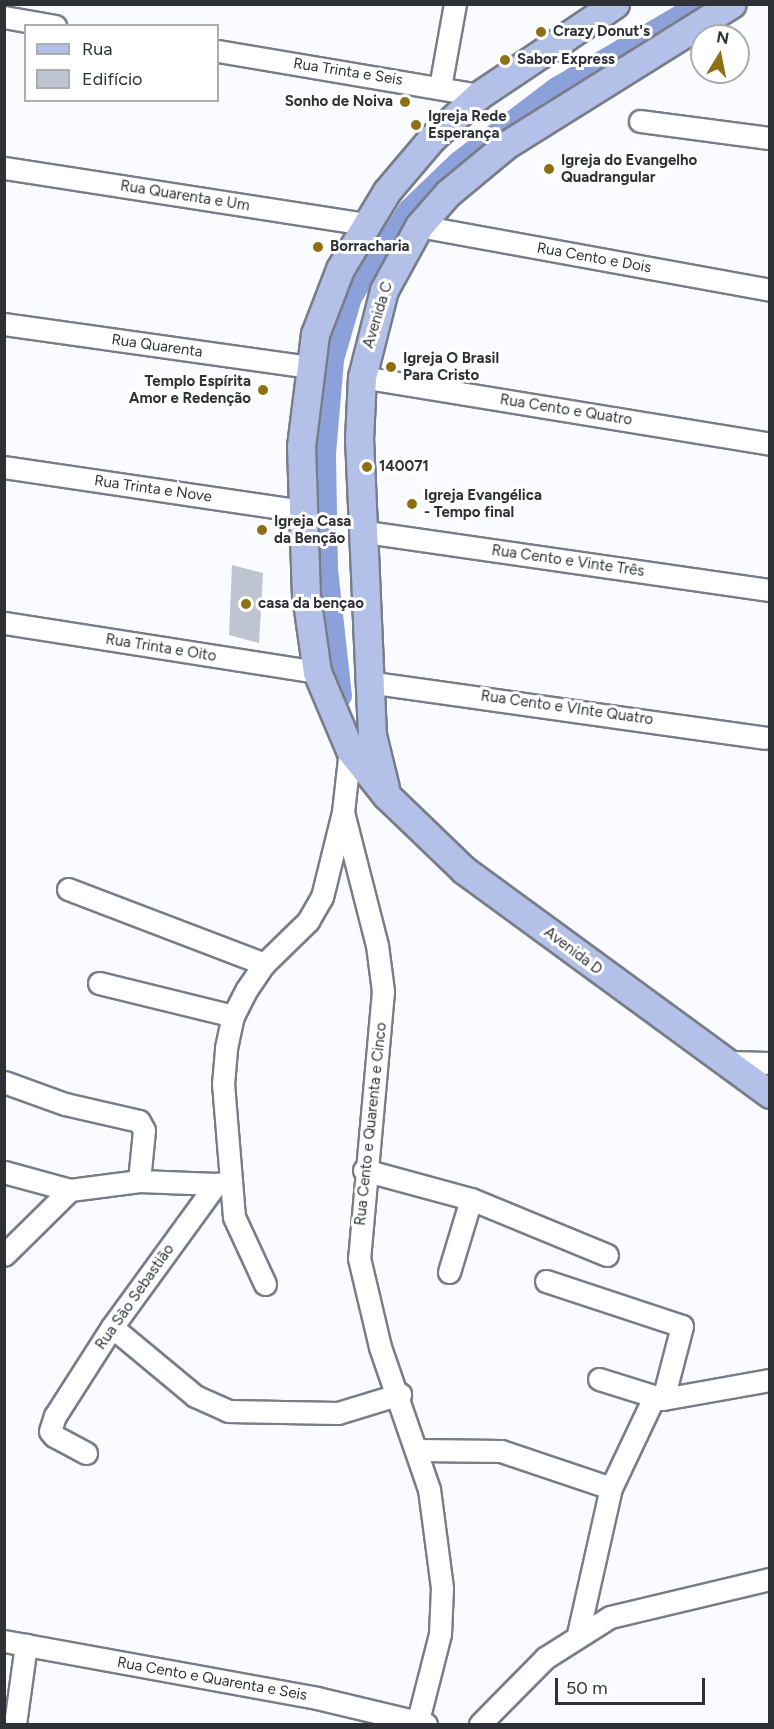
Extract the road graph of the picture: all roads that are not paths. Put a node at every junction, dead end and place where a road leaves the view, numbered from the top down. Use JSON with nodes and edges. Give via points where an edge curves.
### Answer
{"nodes":[{"id":1,"x":455,"y":4,"type":"edge"},
{"id":2,"x":615,"y":4,"type":"edge"},
{"id":3,"x":732,"y":4,"type":"edge"},
{"id":4,"x":4,"y":17,"type":"edge"},
{"id":5,"x":44,"y":24,"type":"edge"},
{"id":6,"x":219,"y":51,"type":"edge"},
{"id":7,"x":440,"y":87,"type":"junction"},
{"id":8,"x":479,"y":95,"type":"junction"},
{"id":9,"x":640,"y":121,"type":"dead end"},
{"id":10,"x":770,"y":138,"type":"edge"},
{"id":11,"x":4,"y":168,"type":"edge"},
{"id":12,"x":366,"y":224,"type":"junction"},
{"id":13,"x":419,"y":226,"type":"junction"},
{"id":14,"x":770,"y":290,"type":"edge"},
{"id":15,"x":4,"y":324,"type":"edge"},
{"id":16,"x":309,"y":368,"type":"junction"},
{"id":17,"x":362,"y":376,"type":"junction"},
{"id":18,"x":770,"y":444,"type":"edge"},
{"id":19,"x":4,"y":467,"type":"edge"},
{"id":20,"x":302,"y":511,"type":"junction"},
{"id":21,"x":366,"y":532,"type":"junction"},
{"id":22,"x":770,"y":590,"type":"edge"},
{"id":23,"x":4,"y":623,"type":"edge"},
{"id":24,"x":317,"y":672,"type":"junction"},
{"id":25,"x":368,"y":682,"type":"junction"},
{"id":26,"x":765,"y":738,"type":"dead end"},
{"id":27,"x":350,"y":750,"type":"junction"},
{"id":28,"x":386,"y":795,"type":"junction"},
{"id":29,"x":343,"y":812,"type":"junction"},
{"id":30,"x":68,"y":889,"type":"dead end"},
{"id":31,"x":264,"y":964,"type":"junction"},
{"id":32,"x":99,"y":983,"type":"dead end"},
{"id":33,"x":233,"y":1016,"type":"junction"},
{"id":34,"x":725,"y":1062,"type":"junction"},
{"id":35,"x":770,"y":1063,"type":"edge"},
{"id":36,"x":4,"y":1082,"type":"edge"},
{"id":37,"x":770,"y":1094,"type":"edge"},
{"id":38,"x":364,"y":1170,"type":"junction"},
{"id":39,"x":4,"y":1172,"type":"edge"},
{"id":40,"x":139,"y":1181,"type":"junction"},
{"id":41,"x":222,"y":1183,"type":"junction"},
{"id":42,"x":70,"y":1190,"type":"junction"},
{"id":43,"x":471,"y":1199,"type":"junction"},
{"id":44,"x":607,"y":1255,"type":"dead end"},
{"id":45,"x":4,"y":1256,"type":"edge"},
{"id":46,"x":449,"y":1272,"type":"dead end"},
{"id":47,"x":546,"y":1281,"type":"dead end"},
{"id":48,"x":265,"y":1284,"type":"dead end"},
{"id":49,"x":112,"y":1328,"type":"junction"},
{"id":50,"x":599,"y":1379,"type":"dead end"},
{"id":51,"x":770,"y":1380,"type":"edge"},
{"id":52,"x":400,"y":1394,"type":"junction"},
{"id":53,"x":659,"y":1398,"type":"junction"},
{"id":54,"x":419,"y":1450,"type":"junction"},
{"id":55,"x":86,"y":1453,"type":"dead end"},
{"id":56,"x":611,"y":1488,"type":"junction"},
{"id":57,"x":770,"y":1579,"type":"edge"},
{"id":58,"x":578,"y":1634,"type":"junction"},
{"id":59,"x":4,"y":1641,"type":"edge"},
{"id":60,"x":26,"y":1645,"type":"junction"},
{"id":61,"x":420,"y":1723,"type":"edge"},
{"id":62,"x":15,"y":1725,"type":"edge"},
{"id":63,"x":480,"y":1725,"type":"edge"}],
"edges":[{"from":1,"to":7,"type":"street"},
{"from":2,"to":8,"type":"main road","name":"Avenida D"},
{"from":3,"to":13,"type":"main road","name":"Avenida C","via":[[506,146],[448,193]]},
{"from":4,"to":5,"type":"street"},
{"from":6,"to":7,"type":"street","name":"Rua Trinta e Seis"},
{"from":7,"to":8,"type":"street","name":"Rua Trinta e Seis"},
{"from":8,"to":12,"type":"main road","name":"Avenida D","via":[[432,138]]},
{"from":9,"to":10,"type":"street"},
{"from":11,"to":12,"type":"street","name":"Rua Quarenta e Um"},
{"from":12,"to":16,"type":"main road","name":"Avenida D","via":[[326,302]]},
{"from":13,"to":14,"type":"street","name":"Rua Cento e Dois"},
{"from":13,"to":17,"type":"main road","name":"Avenida C","via":[[384,290]]},
{"from":15,"to":16,"type":"street","name":"Rua Quarenta"},
{"from":16,"to":20,"type":"main road","name":"Avenida D","via":[[301,446]]},
{"from":17,"to":18,"type":"street","name":"Rua Cento e Quatro"},
{"from":17,"to":21,"type":"main road","name":"Avenida C","via":[[359,440]]},
{"from":19,"to":20,"type":"street","name":"Rua Trinta e Nove"},
{"from":20,"to":24,"type":"main road","name":"Avenida D"},
{"from":21,"to":22,"type":"street","name":"Rua Cento e Vinte Três"},
{"from":21,"to":25,"type":"main road","name":"Avenida C"},
{"from":23,"to":24,"type":"street","name":"Rua Trinta e Oito"},
{"from":24,"to":27,"type":"main road","name":"Avenida D"},
{"from":25,"to":26,"type":"street","name":"Rua Cento e VInte Quatro"},
{"from":25,"to":28,"type":"main road","name":"Avenida C","via":[[372,735]]},
{"from":27,"to":28,"type":"main road","name":"Avenida D"},
{"from":27,"to":29,"type":"street"},
{"from":28,"to":34,"type":"main road","name":"Avenida D","via":[[464,870]]},
{"from":29,"to":31,"type":"street","via":[[322,897],[308,921]]},
{"from":29,"to":38,"type":"street","name":"Rua Cento e Quarenta e Cinco","via":[[377,945],[382,991],[379,1061]]},
{"from":30,"to":31,"type":"street"},
{"from":31,"to":33,"type":"street"},
{"from":32,"to":33,"type":"street"},
{"from":33,"to":41,"type":"street","via":[[223,1084]]},
{"from":34,"to":35,"type":"street"},
{"from":34,"to":37,"type":"main road","name":"Avenida D"},
{"from":36,"to":40,"type":"street","via":[[65,1104],[139,1121],[144,1130]]},
{"from":38,"to":43,"type":"street"},
{"from":38,"to":52,"type":"street","name":"Rua Cento e Quarenta e Cinco","via":[[359,1258],[380,1347]]},
{"from":39,"to":42,"type":"street"},
{"from":40,"to":41,"type":"street"},
{"from":40,"to":42,"type":"street"},
{"from":41,"to":48,"type":"street"},
{"from":41,"to":49,"type":"street","name":"Rua São Sebastião"},
{"from":42,"to":45,"type":"street"},
{"from":43,"to":44,"type":"street"},
{"from":43,"to":46,"type":"street"},
{"from":47,"to":53,"type":"street","via":[[681,1326]]},
{"from":49,"to":52,"type":"street","via":[[195,1396],[228,1411],[338,1413]]},
{"from":49,"to":55,"type":"street","name":"Rua São Sebastião","via":[[52,1425],[54,1436]]},
{"from":50,"to":53,"type":"street"},
{"from":51,"to":53,"type":"street","via":[[732,1383]]},
{"from":52,"to":54,"type":"street","name":"Rua Cento e Quarenta e Cinco"},
{"from":53,"to":56,"type":"street"},
{"from":54,"to":56,"type":"street","via":[[501,1450]]},
{"from":54,"to":61,"type":"street","name":"Rua Cento e Quarenta e Cinco","via":[[442,1588],[440,1634]]},
{"from":56,"to":58,"type":"street"},
{"from":57,"to":58,"type":"street","via":[[610,1617]]},
{"from":58,"to":63,"type":"street","via":[[514,1686]]},
{"from":59,"to":60,"type":"street","name":"Rua Cento e Quarenta e Seis"},
{"from":60,"to":61,"type":"street","name":"Rua Cento e Quarenta e Seis"},
{"from":60,"to":62,"type":"street"}]}
